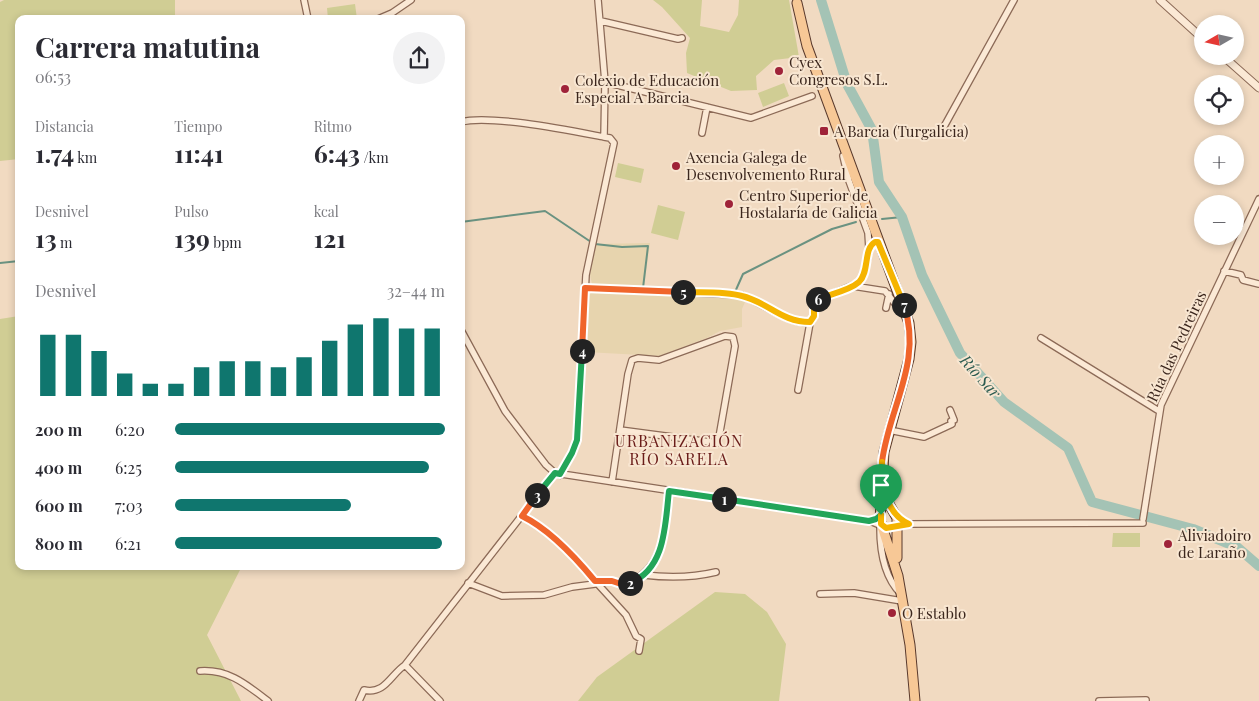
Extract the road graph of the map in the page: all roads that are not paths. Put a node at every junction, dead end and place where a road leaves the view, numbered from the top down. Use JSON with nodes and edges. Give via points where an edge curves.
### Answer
{"nodes":[{"id":1,"x":304,"y":0,"type":"edge"},
{"id":2,"x":411,"y":0,"type":"edge"},
{"id":3,"x":598,"y":0,"type":"edge"},
{"id":4,"x":1014,"y":0,"type":"edge"},
{"id":5,"x":1160,"y":0,"type":"edge"},
{"id":6,"x":797,"y":1,"type":"edge"},
{"id":7,"x":307,"y":15,"type":"edge"},
{"id":8,"x":387,"y":15,"type":"edge"},
{"id":9,"x":601,"y":21,"type":"junction"},
{"id":10,"x":1194,"y":31,"type":"edge"},
{"id":11,"x":682,"y":38,"type":"dead end"},
{"id":12,"x":1233,"y":65,"type":"edge"},
{"id":13,"x":606,"y":82,"type":"junction"},
{"id":14,"x":1259,"y":88,"type":"edge"},
{"id":15,"x":812,"y":96,"type":"dead end"},
{"id":16,"x":707,"y":107,"type":"junction"},
{"id":17,"x":465,"y":122,"type":"edge"},
{"id":18,"x":702,"y":132,"type":"dead end"},
{"id":19,"x":941,"y":132,"type":"dead end"},
{"id":20,"x":604,"y":137,"type":"junction"},
{"id":21,"x":843,"y":156,"type":"junction"},
{"id":22,"x":1259,"y":199,"type":"edge"},
{"id":23,"x":878,"y":242,"type":"junction"},
{"id":24,"x":870,"y":249,"type":"junction"},
{"id":25,"x":887,"y":260,"type":"junction"},
{"id":26,"x":1224,"y":271,"type":"junction"},
{"id":27,"x":1259,"y":284,"type":"edge"},
{"id":28,"x":853,"y":286,"type":"junction"},
{"id":29,"x":585,"y":288,"type":"junction"},
{"id":30,"x":889,"y":294,"type":"junction"},
{"id":31,"x":886,"y":308,"type":"dead end"},
{"id":32,"x":909,"y":320,"type":"junction"},
{"id":33,"x":810,"y":322,"type":"junction"},
{"id":34,"x":465,"y":337,"type":"edge"},
{"id":35,"x":1041,"y":338,"type":"dead end"},
{"id":36,"x":798,"y":390,"type":"dead end"},
{"id":37,"x":950,"y":410,"type":"dead end"},
{"id":38,"x":1159,"y":411,"type":"junction"},
{"id":39,"x":620,"y":430,"type":"junction"},
{"id":40,"x":889,"y":430,"type":"junction"},
{"id":41,"x":882,"y":464,"type":"junction"},
{"id":42,"x":558,"y":474,"type":"junction"},
{"id":43,"x":612,"y":482,"type":"junction"},
{"id":44,"x":669,"y":491,"type":"junction"},
{"id":45,"x":522,"y":516,"type":"junction"},
{"id":46,"x":888,"y":522,"type":"junction"},
{"id":47,"x":909,"y":524,"type":"junction"},
{"id":48,"x":716,"y":572,"type":"dead end"},
{"id":49,"x":644,"y":575,"type":"junction"},
{"id":50,"x":595,"y":581,"type":"junction"},
{"id":51,"x":468,"y":583,"type":"junction"},
{"id":52,"x":820,"y":594,"type":"dead end"},
{"id":53,"x":902,"y":598,"type":"junction"},
{"id":54,"x":639,"y":650,"type":"dead end"},
{"id":55,"x":405,"y":665,"type":"junction"},
{"id":56,"x":200,"y":671,"type":"dead end"},
{"id":57,"x":1146,"y":700,"type":"dead end"},
{"id":58,"x":268,"y":701,"type":"edge"},
{"id":59,"x":359,"y":701,"type":"edge"},
{"id":60,"x":440,"y":701,"type":"edge"},
{"id":61,"x":915,"y":701,"type":"edge"},
{"id":62,"x":1098,"y":701,"type":"edge"}],
"edges":[{"from":1,"to":7,"type":"street"},
{"from":2,"to":8,"type":"street"},
{"from":3,"to":9,"type":"street"},
{"from":4,"to":19,"type":"street"},
{"from":5,"to":10,"type":"street"},
{"from":6,"to":21,"type":"main road","via":[[797,25],[802,48]]},
{"from":6,"to":25,"type":"main road","via":[[807,46]]},
{"from":9,"to":11,"type":"street"},
{"from":9,"to":13,"type":"street"},
{"from":12,"to":14,"type":"street"},
{"from":13,"to":16,"type":"street"},
{"from":13,"to":20,"type":"street"},
{"from":15,"to":16,"type":"street","via":[[751,118]]},
{"from":16,"to":18,"type":"street"},
{"from":17,"to":20,"type":"street","via":[[501,122]]},
{"from":20,"to":29,"type":"street","via":[[613,140],[615,147]]},
{"from":21,"to":23,"type":"main road"},
{"from":21,"to":24,"type":"street","via":[[868,230]]},
{"from":22,"to":26,"type":"street","name":"Rúa das Pedreiras"},
{"from":23,"to":24,"type":"street","via":[[873,242]]},
{"from":23,"to":25,"type":"main road"},
{"from":24,"to":28,"type":"street","via":[[863,276]]},
{"from":25,"to":32,"type":"main road"},
{"from":26,"to":27,"type":"street"},
{"from":26,"to":38,"type":"street","name":"Rúa das Pedreiras"},
{"from":28,"to":30,"type":"street","via":[[883,290]]},
{"from":28,"to":33,"type":"street","via":[[816,300]]},
{"from":29,"to":33,"type":"street","via":[[741,295],[792,322]]},
{"from":29,"to":42,"type":"street","via":[[577,440]]},
{"from":30,"to":31,"type":"street"},
{"from":30,"to":32,"type":"street"},
{"from":32,"to":40,"type":"main road","via":[[909,359]]},
{"from":33,"to":36,"type":"street"},
{"from":34,"to":42,"type":"street","via":[[505,411],[546,465]]},
{"from":35,"to":38,"type":"street"},
{"from":37,"to":40,"type":"street","via":[[954,420],[952,424],[926,436]]},
{"from":38,"to":47,"type":"street","name":"Rúa das Pedreiras","via":[[1143,521]]},
{"from":39,"to":39,"type":"street","via":[[632,360],[659,360],[725,336],[735,339],[719,441],[713,443]]},
{"from":39,"to":43,"type":"street"},
{"from":40,"to":41,"type":"main road"},
{"from":41,"to":46,"type":"main road"},
{"from":41,"to":46,"type":"main road"},
{"from":42,"to":43,"type":"street"},
{"from":42,"to":45,"type":"street"},
{"from":43,"to":44,"type":"street"},
{"from":44,"to":46,"type":"street"},
{"from":44,"to":49,"type":"street","via":[[661,547]]},
{"from":45,"to":50,"type":"street","via":[[534,522],[571,554]]},
{"from":45,"to":51,"type":"street"},
{"from":46,"to":47,"type":"street"},
{"from":46,"to":47,"type":"street"},
{"from":46,"to":53,"type":"main road"},
{"from":46,"to":53,"type":"street","via":[[881,547],[892,585]]},
{"from":48,"to":49,"type":"street","via":[[696,577]]},
{"from":49,"to":50,"type":"street","via":[[624,585]]},
{"from":50,"to":51,"type":"street","via":[[592,586],[572,587],[544,595],[510,596]]},
{"from":50,"to":54,"type":"street","via":[[626,615],[636,636],[641,639]]},
{"from":51,"to":55,"type":"street"},
{"from":52,"to":53,"type":"street","via":[[854,593]]},
{"from":53,"to":61,"type":"main road"},
{"from":55,"to":59,"type":"street","via":[[383,687],[376,691],[364,690]]},
{"from":55,"to":60,"type":"street"},
{"from":56,"to":58,"type":"street","via":[[230,675]]},
{"from":57,"to":62,"type":"street"}]}
